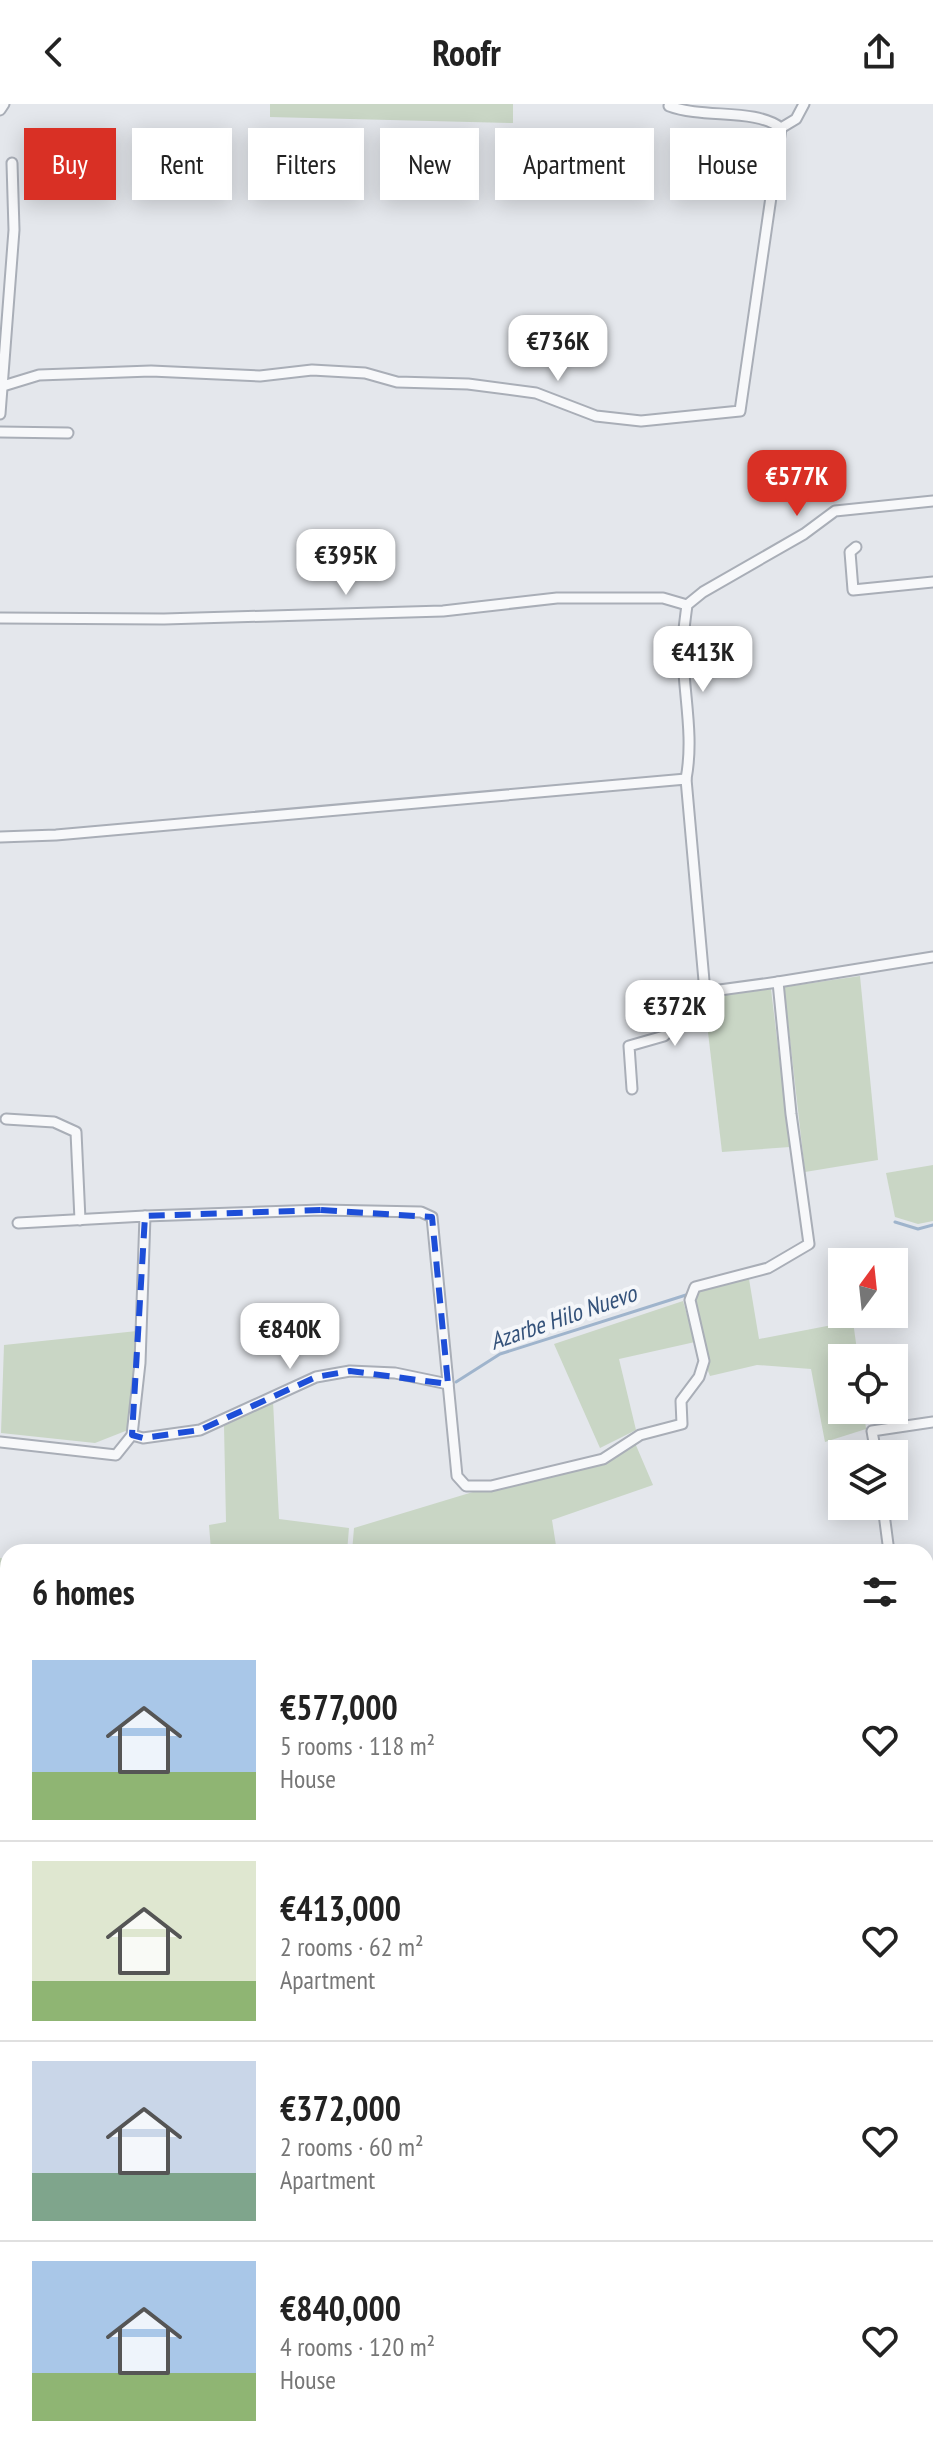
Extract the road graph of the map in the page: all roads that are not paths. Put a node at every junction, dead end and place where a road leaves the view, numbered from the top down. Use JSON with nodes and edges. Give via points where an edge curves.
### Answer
{"nodes":[{"id":1,"x":4,"y":104,"type":"edge"},
{"id":2,"x":670,"y":104,"type":"edge"},
{"id":3,"x":804,"y":104,"type":"edge"},
{"id":4,"x":0,"y":110,"type":"edge"},
{"id":5,"x":781,"y":128,"type":"joint"},
{"id":6,"x":12,"y":163,"type":"dead end"},
{"id":7,"x":771,"y":200,"type":"edge"},
{"id":8,"x":3,"y":386,"type":"junction"},
{"id":9,"x":0,"y":414,"type":"edge"},
{"id":10,"x":0,"y":432,"type":"edge"},
{"id":11,"x":68,"y":433,"type":"dead end"},
{"id":12,"x":933,"y":501,"type":"edge"},
{"id":13,"x":856,"y":547,"type":"dead end"},
{"id":14,"x":933,"y":582,"type":"edge"},
{"id":15,"x":687,"y":605,"type":"junction"},
{"id":16,"x":0,"y":618,"type":"edge"},
{"id":17,"x":686,"y":779,"type":"junction"},
{"id":18,"x":0,"y":837,"type":"edge"},
{"id":19,"x":933,"y":957,"type":"edge"},
{"id":20,"x":778,"y":982,"type":"junction"},
{"id":21,"x":705,"y":992,"type":"junction"},
{"id":22,"x":632,"y":1089,"type":"dead end"},
{"id":23,"x":6,"y":1119,"type":"dead end"},
{"id":24,"x":145,"y":1216,"type":"junction"},
{"id":25,"x":80,"y":1220,"type":"junction"},
{"id":26,"x":18,"y":1223,"type":"dead end"},
{"id":27,"x":448,"y":1384,"type":"junction"},
{"id":28,"x":933,"y":1422,"type":"edge"},
{"id":29,"x":132,"y":1435,"type":"junction"},
{"id":30,"x":874,"y":1440,"type":"edge"},
{"id":31,"x":0,"y":1442,"type":"edge"},
{"id":32,"x":885,"y":1520,"type":"edge"},
{"id":33,"x":888,"y":1544,"type":"edge"}],
"edges":[{"from":1,"to":4,"type":"street"},
{"from":2,"to":5,"type":"street","via":[[687,113],[768,118]]},
{"from":3,"to":5,"type":"street","via":[[796,119]]},
{"from":6,"to":8,"type":"street","via":[[14,230]]},
{"from":7,"to":8,"type":"street","via":[[740,411],[641,421],[596,416],[536,393],[312,370],[260,376],[54,374]]},
{"from":8,"to":9,"type":"street"},
{"from":10,"to":11,"type":"street"},
{"from":12,"to":15,"type":"street","via":[[835,511]]},
{"from":13,"to":14,"type":"street","via":[[850,552],[853,590]]},
{"from":15,"to":16,"type":"street","via":[[663,598],[557,598],[443,611]]},
{"from":15,"to":17,"type":"street","via":[[682,652],[689,719]]},
{"from":17,"to":18,"type":"street"},
{"from":17,"to":21,"type":"street"},
{"from":19,"to":20,"type":"street"},
{"from":20,"to":21,"type":"street"},
{"from":20,"to":27,"type":"street","via":[[809,1244],[768,1268],[695,1287],[690,1300],[704,1361],[681,1401],[682,1424],[640,1435],[603,1459],[491,1486],[466,1486],[457,1476]]},
{"from":21,"to":22,"type":"street","via":[[664,1036],[629,1046]]},
{"from":23,"to":25,"type":"street","via":[[54,1122],[76,1132]]},
{"from":24,"to":25,"type":"street"},
{"from":24,"to":27,"type":"street","via":[[321,1210],[421,1212],[432,1217]]},
{"from":24,"to":29,"type":"street"},
{"from":25,"to":26,"type":"street"},
{"from":27,"to":29,"type":"street","via":[[350,1371],[316,1377],[200,1430]]},
{"from":28,"to":30,"type":"street","via":[[872,1431]]},
{"from":29,"to":31,"type":"street","via":[[116,1455]]},
{"from":32,"to":33,"type":"street"}]}
